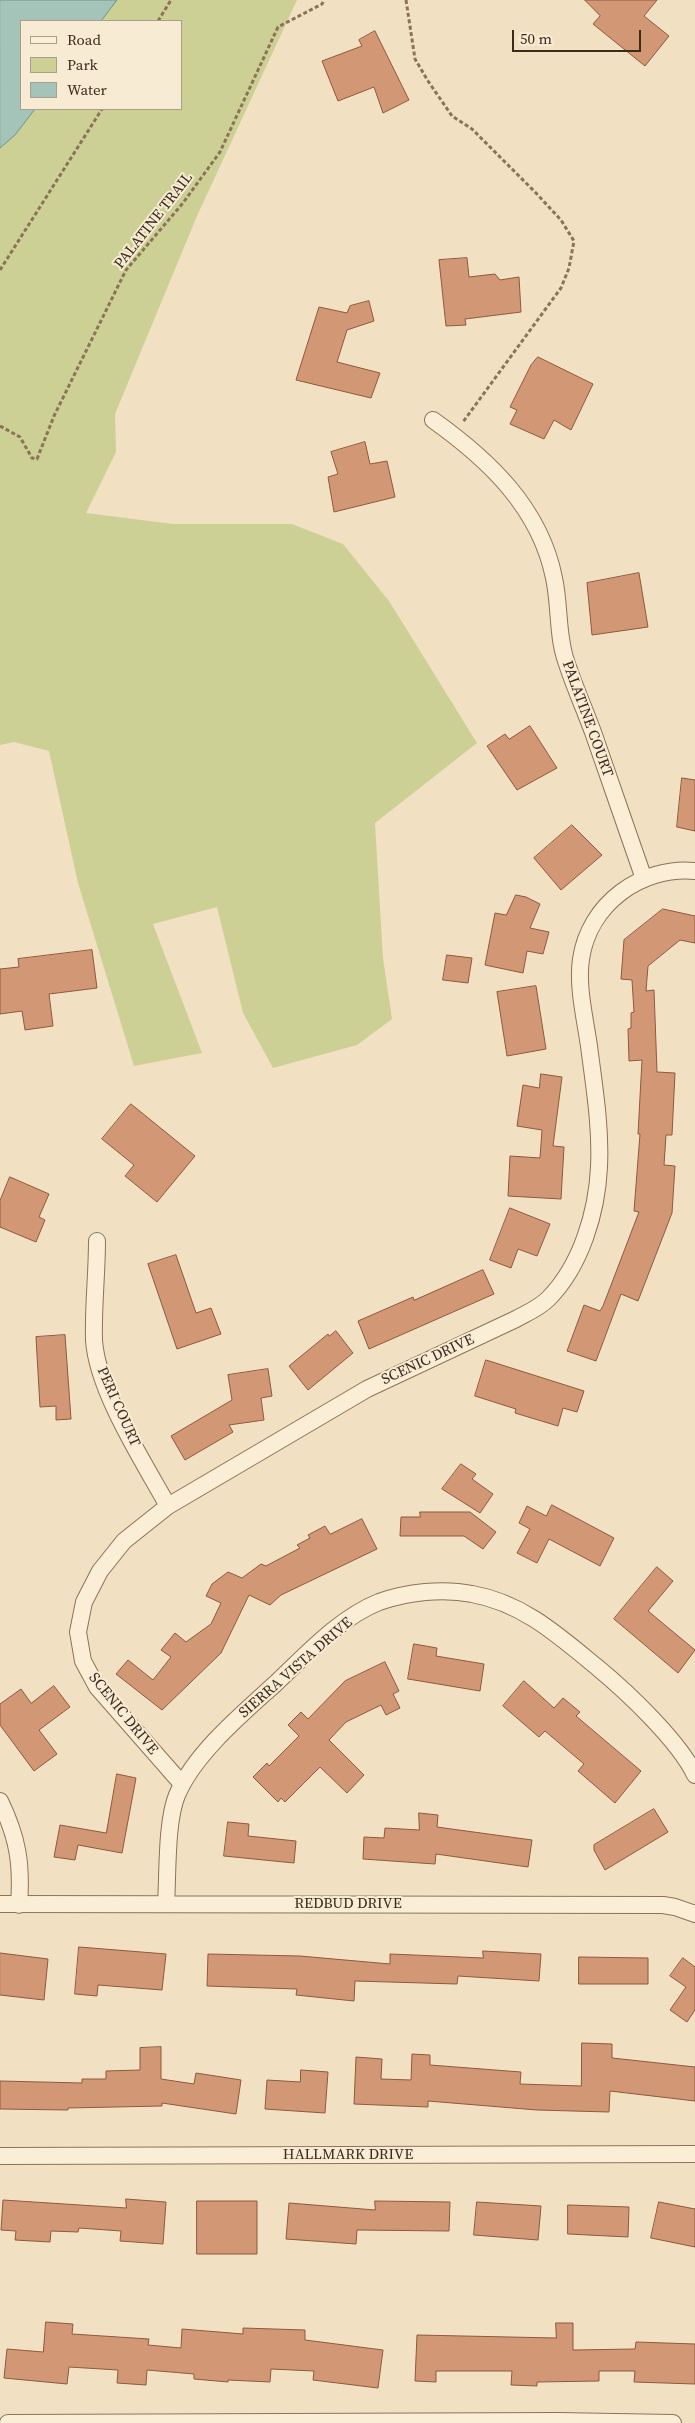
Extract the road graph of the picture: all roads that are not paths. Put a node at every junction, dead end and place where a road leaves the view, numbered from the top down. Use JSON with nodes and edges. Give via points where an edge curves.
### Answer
{"nodes":[{"id":1,"x":433,"y":420,"type":"dead end"},
{"id":2,"x":695,"y":871,"type":"edge"},
{"id":3,"x":644,"y":879,"type":"junction"},
{"id":4,"x":97,"y":1241,"type":"dead end"},
{"id":5,"x":168,"y":1506,"type":"junction"},
{"id":6,"x":695,"y":1775,"type":"edge"},
{"id":7,"x":182,"y":1784,"type":"junction"},
{"id":8,"x":0,"y":1801,"type":"edge"},
{"id":9,"x":0,"y":1904,"type":"edge"},
{"id":10,"x":166,"y":1904,"type":"junction"},
{"id":11,"x":19,"y":1905,"type":"junction"},
{"id":12,"x":695,"y":1914,"type":"edge"},
{"id":13,"x":695,"y":2154,"type":"edge"},
{"id":14,"x":0,"y":2156,"type":"edge"},
{"id":15,"x":282,"y":2422,"type":"edge"},
{"id":16,"x":558,"y":2422,"type":"edge"},
{"id":17,"x":8,"y":2423,"type":"edge"},
{"id":18,"x":673,"y":2423,"type":"edge"}],
"edges":[{"from":1,"to":3,"type":"street","name":"PALATINE COURT","via":[[501,476],[535,525],[547,551],[565,658]]},
{"from":2,"to":3,"type":"street","name":"SCENIC DRIVE","via":[[668,871]]},
{"from":3,"to":5,"type":"street","name":"SCENIC DRIVE","via":[[610,901],[591,928],[581,959],[581,986],[598,1115],[598,1185],[593,1211],[576,1256],[549,1298],[516,1319],[367,1390]]},
{"from":4,"to":5,"type":"street","name":"PERI COURT","via":[[94,1340],[101,1376]]},
{"from":5,"to":7,"type":"street","name":"SCENIC DRIVE","via":[[124,1541],[100,1571],[84,1602],[78,1632],[83,1661],[97,1687]]},
{"from":6,"to":7,"type":"street","name":"SIERRA VISTA DRIVE","via":[[681,1753],[624,1690],[531,1616],[498,1600],[471,1594],[420,1592],[379,1602],[344,1622],[216,1739]]},
{"from":7,"to":10,"type":"street","name":"SIERRA VISTA DRIVE","via":[[176,1798],[170,1843]]},
{"from":8,"to":11,"type":"street","via":[[12,1825],[21,1863]]},
{"from":9,"to":11,"type":"street","name":"REDBUD DRIVE"},
{"from":10,"to":11,"type":"street","name":"REDBUD DRIVE"},
{"from":10,"to":12,"type":"street","name":"REDBUD DRIVE","via":[[662,1905]]},
{"from":13,"to":14,"type":"street","name":"HALLMARK DRIVE"},
{"from":15,"to":16,"type":"street"},
{"from":15,"to":17,"type":"street"},
{"from":16,"to":18,"type":"street"}]}
